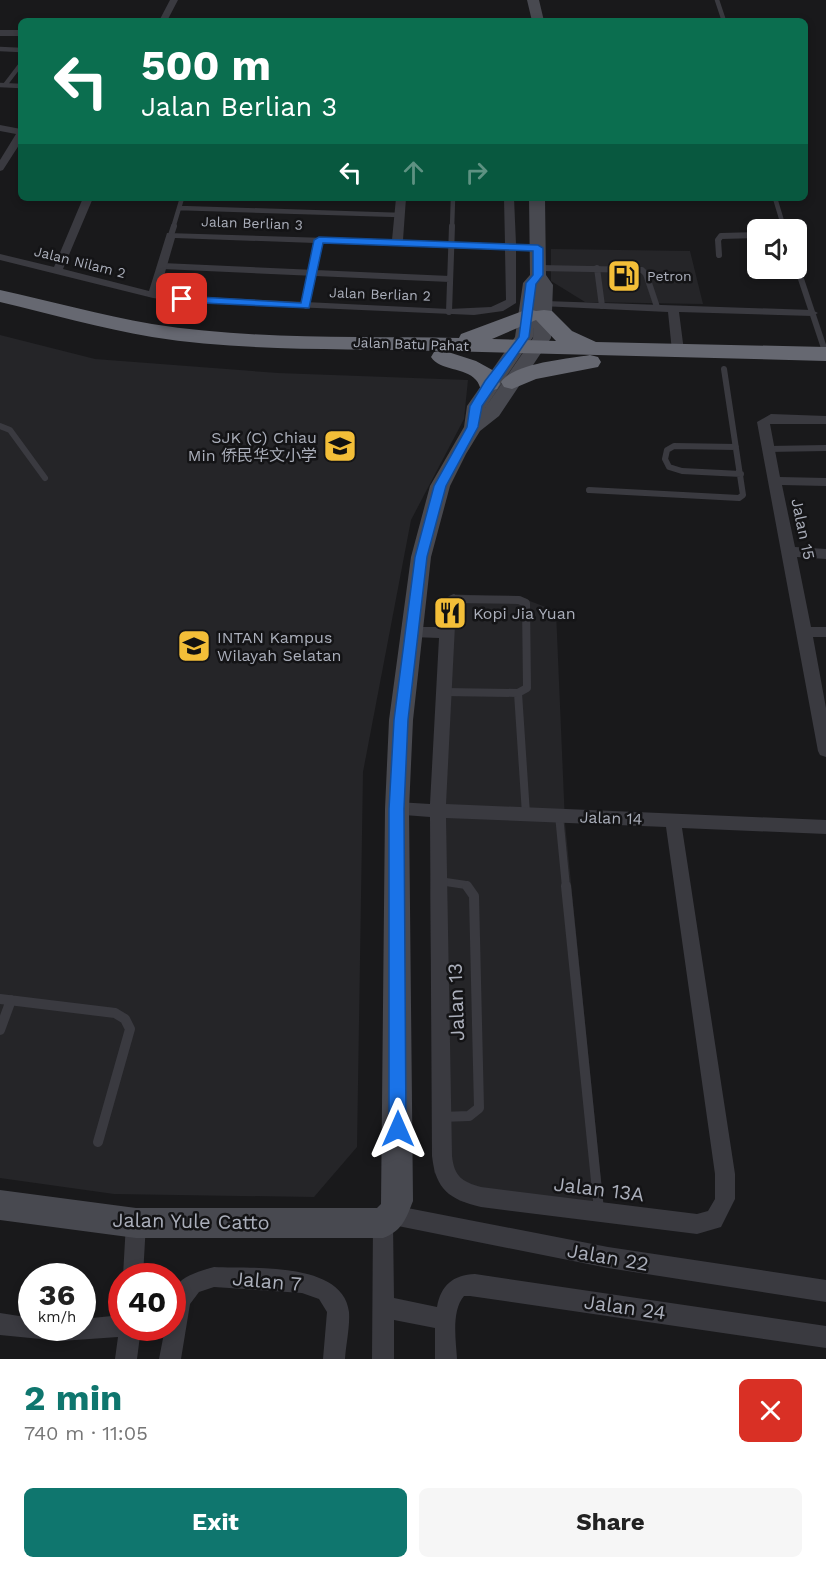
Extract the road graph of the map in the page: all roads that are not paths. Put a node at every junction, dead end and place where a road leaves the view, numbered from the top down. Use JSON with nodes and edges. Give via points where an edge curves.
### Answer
{"nodes":[{"id":1,"x":174,"y":0,"type":"edge"},
{"id":2,"x":533,"y":0,"type":"edge"},
{"id":3,"x":717,"y":0,"type":"edge"},
{"id":4,"x":165,"y":18,"type":"edge"},
{"id":5,"x":537,"y":18,"type":"edge"},
{"id":6,"x":723,"y":18,"type":"edge"},
{"id":7,"x":5,"y":33,"type":"edge"},
{"id":8,"x":0,"y":43,"type":"edge"},
{"id":9,"x":0,"y":50,"type":"edge"},
{"id":10,"x":18,"y":50,"type":"edge"},
{"id":11,"x":18,"y":68,"type":"edge"},
{"id":12,"x":3,"y":85,"type":"edge"},
{"id":13,"x":18,"y":86,"type":"edge"},
{"id":14,"x":0,"y":128,"type":"edge"},
{"id":15,"x":18,"y":132,"type":"edge"},
{"id":16,"x":18,"y":138,"type":"edge"},
{"id":17,"x":1,"y":163,"type":"edge"},
{"id":18,"x":87,"y":201,"type":"edge"},
{"id":19,"x":181,"y":201,"type":"edge"},
{"id":20,"x":401,"y":201,"type":"edge"},
{"id":21,"x":453,"y":201,"type":"edge"},
{"id":22,"x":509,"y":201,"type":"edge"},
{"id":23,"x":537,"y":201,"type":"edge"},
{"id":24,"x":776,"y":201,"type":"edge"},
{"id":25,"x":179,"y":208,"type":"junction"},
{"id":26,"x":400,"y":215,"type":"junction"},
{"id":27,"x":782,"y":219,"type":"edge"},
{"id":28,"x":171,"y":235,"type":"junction"},
{"id":29,"x":747,"y":235,"type":"edge"},
{"id":30,"x":319,"y":240,"type":"junction"},
{"id":31,"x":397,"y":243,"type":"junction"},
{"id":32,"x":451,"y":245,"type":"junction"},
{"id":33,"x":512,"y":247,"type":"junction"},
{"id":34,"x":538,"y":248,"type":"junction"},
{"id":35,"x":718,"y":255,"type":"dead end"},
{"id":36,"x":0,"y":257,"type":"edge"},
{"id":37,"x":162,"y":266,"type":"junction"},
{"id":38,"x":597,"y":268,"type":"junction"},
{"id":39,"x":57,"y":272,"type":"junction"},
{"id":40,"x":538,"y":272,"type":"junction"},
{"id":41,"x":312,"y":273,"type":"junction"},
{"id":42,"x":450,"y":279,"type":"junction"},
{"id":43,"x":801,"y":279,"type":"edge"},
{"id":44,"x":0,"y":296,"type":"edge"},
{"id":45,"x":153,"y":296,"type":"junction"},
{"id":46,"x":306,"y":306,"type":"junction"},
{"id":47,"x":602,"y":306,"type":"junction"},
{"id":48,"x":657,"y":307,"type":"junction"},
{"id":49,"x":673,"y":308,"type":"junction"},
{"id":50,"x":539,"y":311,"type":"junction"},
{"id":51,"x":0,"y":312,"type":"edge"},
{"id":52,"x":449,"y":312,"type":"junction"},
{"id":53,"x":812,"y":313,"type":"junction"},
{"id":54,"x":677,"y":339,"type":"junction"},
{"id":55,"x":824,"y":349,"type":"edge"},
{"id":56,"x":443,"y":351,"type":"junction"},
{"id":57,"x":522,"y":354,"type":"junction"},
{"id":58,"x":592,"y":355,"type":"junction"},
{"id":59,"x":724,"y":369,"type":"junction"},
{"id":60,"x":826,"y":371,"type":"edge"},
{"id":61,"x":513,"y":382,"type":"junction"},
{"id":62,"x":489,"y":384,"type":"junction"},
{"id":63,"x":826,"y":420,"type":"edge"},
{"id":64,"x":0,"y":426,"type":"edge"},
{"id":65,"x":473,"y":427,"type":"junction"},
{"id":66,"x":736,"y":447,"type":"junction"},
{"id":67,"x":768,"y":448,"type":"junction"},
{"id":68,"x":826,"y":448,"type":"edge"},
{"id":69,"x":741,"y":474,"type":"junction"},
{"id":70,"x":45,"y":478,"type":"dead end"},
{"id":71,"x":774,"y":481,"type":"junction"},
{"id":72,"x":826,"y":482,"type":"edge"},
{"id":73,"x":589,"y":490,"type":"dead end"},
{"id":74,"x":790,"y":552,"type":"junction"},
{"id":75,"x":826,"y":554,"type":"edge"},
{"id":76,"x":454,"y":599,"type":"joint"},
{"id":77,"x":412,"y":632,"type":"junction"},
{"id":78,"x":805,"y":632,"type":"junction"},
{"id":79,"x":826,"y":632,"type":"edge"},
{"id":80,"x":447,"y":633,"type":"junction"},
{"id":81,"x":444,"y":692,"type":"junction"},
{"id":82,"x":518,"y":693,"type":"junction"},
{"id":83,"x":824,"y":721,"type":"edge"},
{"id":84,"x":826,"y":751,"type":"edge"},
{"id":85,"x":397,"y":809,"type":"junction"},
{"id":86,"x":438,"y":810,"type":"junction"},
{"id":87,"x":526,"y":814,"type":"junction"},
{"id":88,"x":559,"y":815,"type":"junction"},
{"id":89,"x":673,"y":820,"type":"junction"},
{"id":90,"x":826,"y":827,"type":"edge"},
{"id":91,"x":438,"y":881,"type":"junction"},
{"id":92,"x":0,"y":999,"type":"edge"},
{"id":93,"x":11,"y":1000,"type":"junction"},
{"id":94,"x":0,"y":1030,"type":"edge"},
{"id":95,"x":441,"y":1117,"type":"junction"},
{"id":96,"x":98,"y":1142,"type":"dead end"},
{"id":97,"x":0,"y":1205,"type":"edge"},
{"id":98,"x":599,"y":1212,"type":"junction"},
{"id":99,"x":388,"y":1219,"type":"junction"},
{"id":100,"x":136,"y":1223,"type":"junction"},
{"id":101,"x":134,"y":1263,"type":"edge"},
{"id":102,"x":826,"y":1291,"type":"edge"},
{"id":103,"x":384,"y":1307,"type":"junction"},
{"id":104,"x":446,"y":1319,"type":"junction"},
{"id":105,"x":0,"y":1324,"type":"edge"},
{"id":106,"x":108,"y":1328,"type":"edge"},
{"id":107,"x":826,"y":1336,"type":"edge"},
{"id":108,"x":128,"y":1341,"type":"edge"},
{"id":109,"x":126,"y":1359,"type":"edge"},
{"id":110,"x":170,"y":1359,"type":"edge"},
{"id":111,"x":334,"y":1359,"type":"edge"},
{"id":112,"x":383,"y":1359,"type":"edge"},
{"id":113,"x":446,"y":1359,"type":"edge"}],
"edges":[{"from":1,"to":4,"type":"street"},
{"from":2,"to":5,"type":"street"},
{"from":3,"to":6,"type":"lane"},
{"from":7,"to":8,"type":"street"},
{"from":9,"to":10,"type":"lane"},
{"from":11,"to":12,"type":"lane"},
{"from":12,"to":13,"type":"lane"},
{"from":14,"to":15,"type":"street"},
{"from":16,"to":17,"type":"street"},
{"from":18,"to":39,"type":"street"},
{"from":19,"to":25,"type":"lane"},
{"from":20,"to":26,"type":"street"},
{"from":21,"to":32,"type":"lane"},
{"from":22,"to":33,"type":"street"},
{"from":23,"to":34,"type":"street"},
{"from":24,"to":27,"type":"lane"},
{"from":25,"to":26,"type":"lane"},
{"from":25,"to":28,"type":"lane"},
{"from":26,"to":31,"type":"street"},
{"from":28,"to":30,"type":"street","name":"Jalan Berlian 3"},
{"from":28,"to":37,"type":"street"},
{"from":29,"to":35,"type":"lane","via":[[721,236]]},
{"from":30,"to":31,"type":"street","name":"Jalan Berlian 3"},
{"from":30,"to":41,"type":"lane"},
{"from":31,"to":32,"type":"street","name":"Jalan Berlian 3"},
{"from":32,"to":33,"type":"street","name":"Jalan Berlian 3"},
{"from":32,"to":42,"type":"lane"},
{"from":33,"to":34,"type":"street","name":"Jalan Berlian 3"},
{"from":33,"to":52,"type":"street","name":"Jalan Berlian 2","via":[[512,302],[495,310]]},
{"from":34,"to":40,"type":"street"},
{"from":36,"to":39,"type":"street","name":"Jalan Nilam 2"},
{"from":37,"to":41,"type":"lane"},
{"from":37,"to":45,"type":"street"},
{"from":38,"to":40,"type":"lane"},
{"from":38,"to":47,"type":"lane"},
{"from":38,"to":48,"type":"lane","via":[[642,270]]},
{"from":39,"to":45,"type":"street","name":"Jalan Nilam 2"},
{"from":40,"to":50,"type":"street","via":[[531,283]]},
{"from":41,"to":42,"type":"lane"},
{"from":41,"to":46,"type":"lane"},
{"from":42,"to":52,"type":"lane"},
{"from":43,"to":53,"type":"lane"},
{"from":44,"to":56,"type":"highway","name":"Jalan Batu Pahat","via":[[116,323],[200,336]]},
{"from":45,"to":46,"type":"street","name":"Jalan Berlian 2"},
{"from":46,"to":52,"type":"street","name":"Jalan Berlian 2"},
{"from":47,"to":48,"type":"street"},
{"from":47,"to":50,"type":"street"},
{"from":48,"to":49,"type":"street"},
{"from":49,"to":53,"type":"street"},
{"from":49,"to":54,"type":"street"},
{"from":50,"to":56,"type":"highway"},
{"from":50,"to":57,"type":"street","via":[[524,337]]},
{"from":50,"to":58,"type":"highway","via":[[564,336]]},
{"from":51,"to":56,"type":"highway","name":"Jalan Batu Pahat","via":[[194,348]]},
{"from":53,"to":55,"type":"lane"},
{"from":54,"to":55,"type":"highway","name":"Jalan Batu Pahat"},
{"from":54,"to":58,"type":"highway","name":"Jalan Batu Pahat"},
{"from":56,"to":57,"type":"highway","name":"Jalan Batu Pahat"},
{"from":56,"to":62,"type":"highway","via":[[488,376]]},
{"from":57,"to":58,"type":"highway","name":"Jalan Batu Pahat"},
{"from":57,"to":61,"type":"street"},
{"from":57,"to":62,"type":"street"},
{"from":58,"to":59,"type":"highway","name":"Jalan Batu Pahat"},
{"from":58,"to":61,"type":"highway","via":[[530,373]]},
{"from":59,"to":60,"type":"highway","name":"Jalan Batu Pahat"},
{"from":59,"to":66,"type":"lane"},
{"from":61,"to":65,"type":"street","via":[[492,412]]},
{"from":62,"to":65,"type":"street","via":[[476,406]]},
{"from":63,"to":67,"type":"street","name":"Jalan 15","via":[[771,418],[763,422]]},
{"from":64,"to":70,"type":"lane","via":[[10,430]]},
{"from":65,"to":77,"type":"street","via":[[440,486],[429,522]]},
{"from":66,"to":69,"type":"lane"},
{"from":66,"to":69,"type":"lane","via":[[674,446],[667,450],[665,459],[669,467],[682,471]]},
{"from":67,"to":68,"type":"lane"},
{"from":67,"to":71,"type":"street","name":"Jalan 15"},
{"from":69,"to":73,"type":"lane","via":[[744,490],[739,498]]},
{"from":71,"to":72,"type":"street"},
{"from":71,"to":74,"type":"street","name":"Jalan 15"},
{"from":74,"to":75,"type":"street"},
{"from":74,"to":78,"type":"street","name":"Jalan 15"},
{"from":76,"to":80,"type":"street","via":[[449,603]]},
{"from":76,"to":82,"type":"lane","via":[[526,603],[527,688]]},
{"from":77,"to":80,"type":"street"},
{"from":77,"to":85,"type":"street","via":[[401,720]]},
{"from":78,"to":79,"type":"street"},
{"from":78,"to":83,"type":"street","name":"Jalan 15"},
{"from":80,"to":81,"type":"street"},
{"from":81,"to":82,"type":"lane"},
{"from":81,"to":86,"type":"street"},
{"from":82,"to":87,"type":"lane"},
{"from":83,"to":84,"type":"street","name":"Jalan 15"},
{"from":85,"to":86,"type":"street","name":"Jalan 14"},
{"from":85,"to":99,"type":"street","via":[[398,1201]]},
{"from":86,"to":87,"type":"street","name":"Jalan 14"},
{"from":86,"to":91,"type":"street","name":"Jalan 13A"},
{"from":87,"to":88,"type":"street","name":"Jalan 14"},
{"from":88,"to":89,"type":"street","name":"Jalan 14"},
{"from":88,"to":98,"type":"lane"},
{"from":89,"to":90,"type":"street","name":"Jalan 14"},
{"from":89,"to":98,"type":"street","name":"Jalan 13A","via":[[727,1195],[714,1220],[697,1224]]},
{"from":91,"to":95,"type":"street","name":"Jalan 13A"},
{"from":91,"to":95,"type":"lane","name":"Jalan 13","via":[[466,885],[474,896],[480,1098],[479,1108],[469,1116]]},
{"from":92,"to":93,"type":"lane"},
{"from":93,"to":94,"type":"lane"},
{"from":93,"to":96,"type":"lane","via":[[115,1012],[125,1020],[130,1029]]},
{"from":95,"to":98,"type":"street","name":"Jalan 13A","via":[[443,1172],[451,1185],[462,1192]]},
{"from":97,"to":100,"type":"street","name":"Jalan Yule Catto"},
{"from":99,"to":100,"type":"street","name":"Jalan Yule Catto"},
{"from":99,"to":102,"type":"street","name":"Jalan 22"},
{"from":99,"to":103,"type":"street"},
{"from":100,"to":101,"type":"street"},
{"from":103,"to":104,"type":"street"},
{"from":103,"to":112,"type":"street"},
{"from":104,"to":107,"type":"street","name":"Jalan 24","via":[[454,1290],[475,1285]]},
{"from":104,"to":113,"type":"street"},
{"from":105,"to":106,"type":"street","via":[[86,1332]]},
{"from":108,"to":109,"type":"street"},
{"from":110,"to":111,"type":"street","name":"Jalan 7","via":[[180,1299],[193,1283],[214,1277],[302,1282],[326,1291],[338,1312]]}]}
